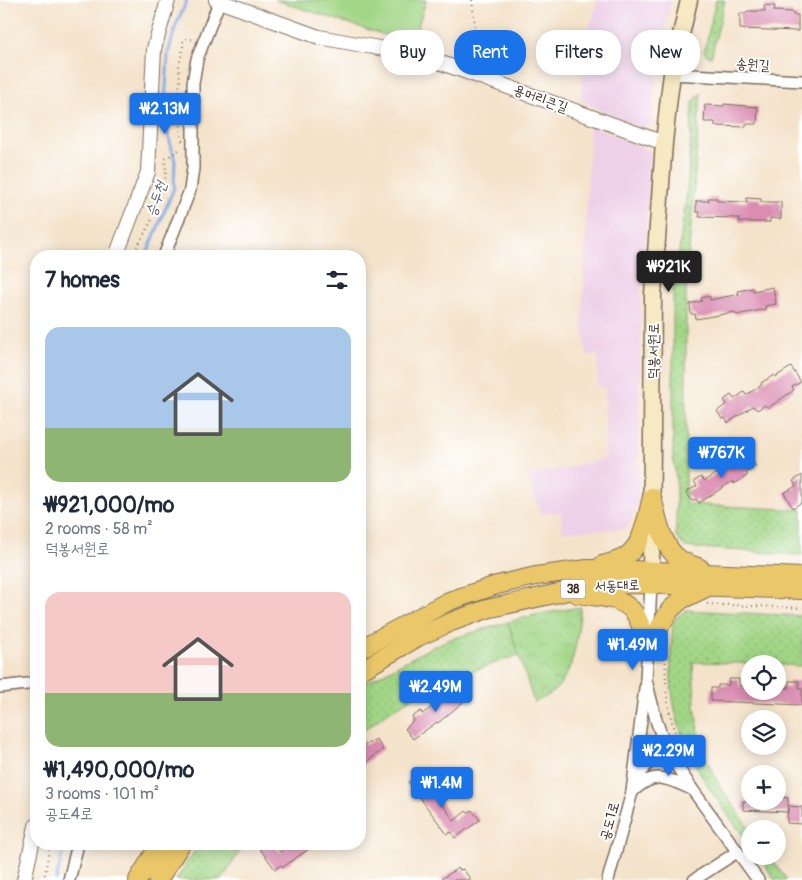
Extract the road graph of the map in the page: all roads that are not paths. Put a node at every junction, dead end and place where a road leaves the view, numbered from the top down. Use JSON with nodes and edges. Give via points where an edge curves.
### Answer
{"nodes":[{"id":1,"x":168,"y":0,"type":"edge"},
{"id":2,"x":689,"y":0,"type":"edge"},
{"id":3,"x":219,"y":1,"type":"edge"},
{"id":4,"x":682,"y":30,"type":"edge"},
{"id":5,"x":672,"y":75,"type":"edge"},
{"id":6,"x":691,"y":75,"type":"edge"},
{"id":7,"x":802,"y":81,"type":"edge"},
{"id":8,"x":664,"y":143,"type":"junction"},
{"id":9,"x":118,"y":250,"type":"edge"},
{"id":10,"x":166,"y":250,"type":"edge"},
{"id":11,"x":652,"y":497,"type":"junction"},
{"id":12,"x":587,"y":570,"type":"junction"},
{"id":13,"x":651,"y":577,"type":"junction"},
{"id":14,"x":802,"y":577,"type":"edge"},
{"id":15,"x":712,"y":580,"type":"junction"},
{"id":16,"x":802,"y":590,"type":"edge"},
{"id":17,"x":561,"y":591,"type":"junction"},
{"id":18,"x":366,"y":646,"type":"edge"},
{"id":19,"x":648,"y":648,"type":"junction"},
{"id":20,"x":366,"y":667,"type":"edge"},
{"id":21,"x":646,"y":680,"type":"junction"},
{"id":22,"x":30,"y":684,"type":"edge"},
{"id":23,"x":0,"y":687,"type":"edge"},
{"id":24,"x":667,"y":751,"type":"junction"},
{"id":25,"x":692,"y":789,"type":"junction"},
{"id":26,"x":632,"y":792,"type":"junction"},
{"id":27,"x":31,"y":850,"type":"edge"},
{"id":28,"x":77,"y":850,"type":"edge"},
{"id":29,"x":156,"y":850,"type":"edge"},
{"id":30,"x":177,"y":850,"type":"edge"},
{"id":31,"x":737,"y":852,"type":"junction"},
{"id":32,"x":24,"y":880,"type":"edge"},
{"id":33,"x":70,"y":880,"type":"edge"},
{"id":34,"x":138,"y":880,"type":"edge"},
{"id":35,"x":158,"y":880,"type":"edge"},
{"id":36,"x":608,"y":880,"type":"edge"},
{"id":37,"x":694,"y":880,"type":"edge"},
{"id":38,"x":758,"y":880,"type":"edge"}],
"edges":[{"from":1,"to":9,"type":"street","via":[[154,48],[148,172]]},
{"from":2,"to":4,"type":"main road","name":"덕봉서원로"},
{"from":3,"to":8,"type":"street","name":"용머리큰길","via":[[319,37],[422,56]]},
{"from":3,"to":10,"type":"street","via":[[197,59],[193,83],[190,190]]},
{"from":5,"to":8,"type":"main road","name":"덕봉서원로"},
{"from":6,"to":7,"type":"street","name":"송원길"},
{"from":8,"to":11,"type":"main road","name":"덕봉서원로","via":[[654,294]]},
{"from":11,"to":12,"type":"main road","via":[[640,540],[632,551],[621,559]]},
{"from":11,"to":13,"type":"main road","name":"덕봉서원로"},
{"from":11,"to":15,"type":"main road","via":[[664,539],[672,552]]},
{"from":12,"to":13,"type":"main road","name":"서동대로","number":"38"},
{"from":12,"to":18,"type":"main road","name":"서동대로","number":"38","via":[[536,576],[449,600]]},
{"from":13,"to":15,"type":"main road","name":"서동대로","number":"38"},
{"from":13,"to":17,"type":"main road","name":"서동대로","number":"38"},
{"from":13,"to":19,"type":"street","name":"공도1로"},
{"from":14,"to":15,"type":"main road","name":"서동대로","number":"38"},
{"from":15,"to":16,"type":"main road","name":"서동대로","number":"38"},
{"from":15,"to":19,"type":"main road","via":[[670,610]]},
{"from":17,"to":19,"type":"main road","via":[[627,605],[636,615]]},
{"from":17,"to":20,"type":"main road","name":"서동대로","number":"38","via":[[486,609],[451,622]]},
{"from":19,"to":21,"type":"street","name":"공도1로"},
{"from":21,"to":24,"type":"street"},
{"from":21,"to":26,"type":"street","name":"공도1로"},
{"from":22,"to":23,"type":"street"},
{"from":24,"to":25,"type":"street"},
{"from":24,"to":26,"type":"street","via":[[648,763]]},
{"from":25,"to":26,"type":"street","via":[[656,777],[643,781]]},
{"from":25,"to":31,"type":"street"},
{"from":26,"to":36,"type":"street","name":"공도1로"},
{"from":27,"to":32,"type":"street"},
{"from":28,"to":33,"type":"street"},
{"from":29,"to":34,"type":"main road"},
{"from":30,"to":35,"type":"main road"},
{"from":31,"to":37,"type":"street"},
{"from":31,"to":38,"type":"street"}]}
